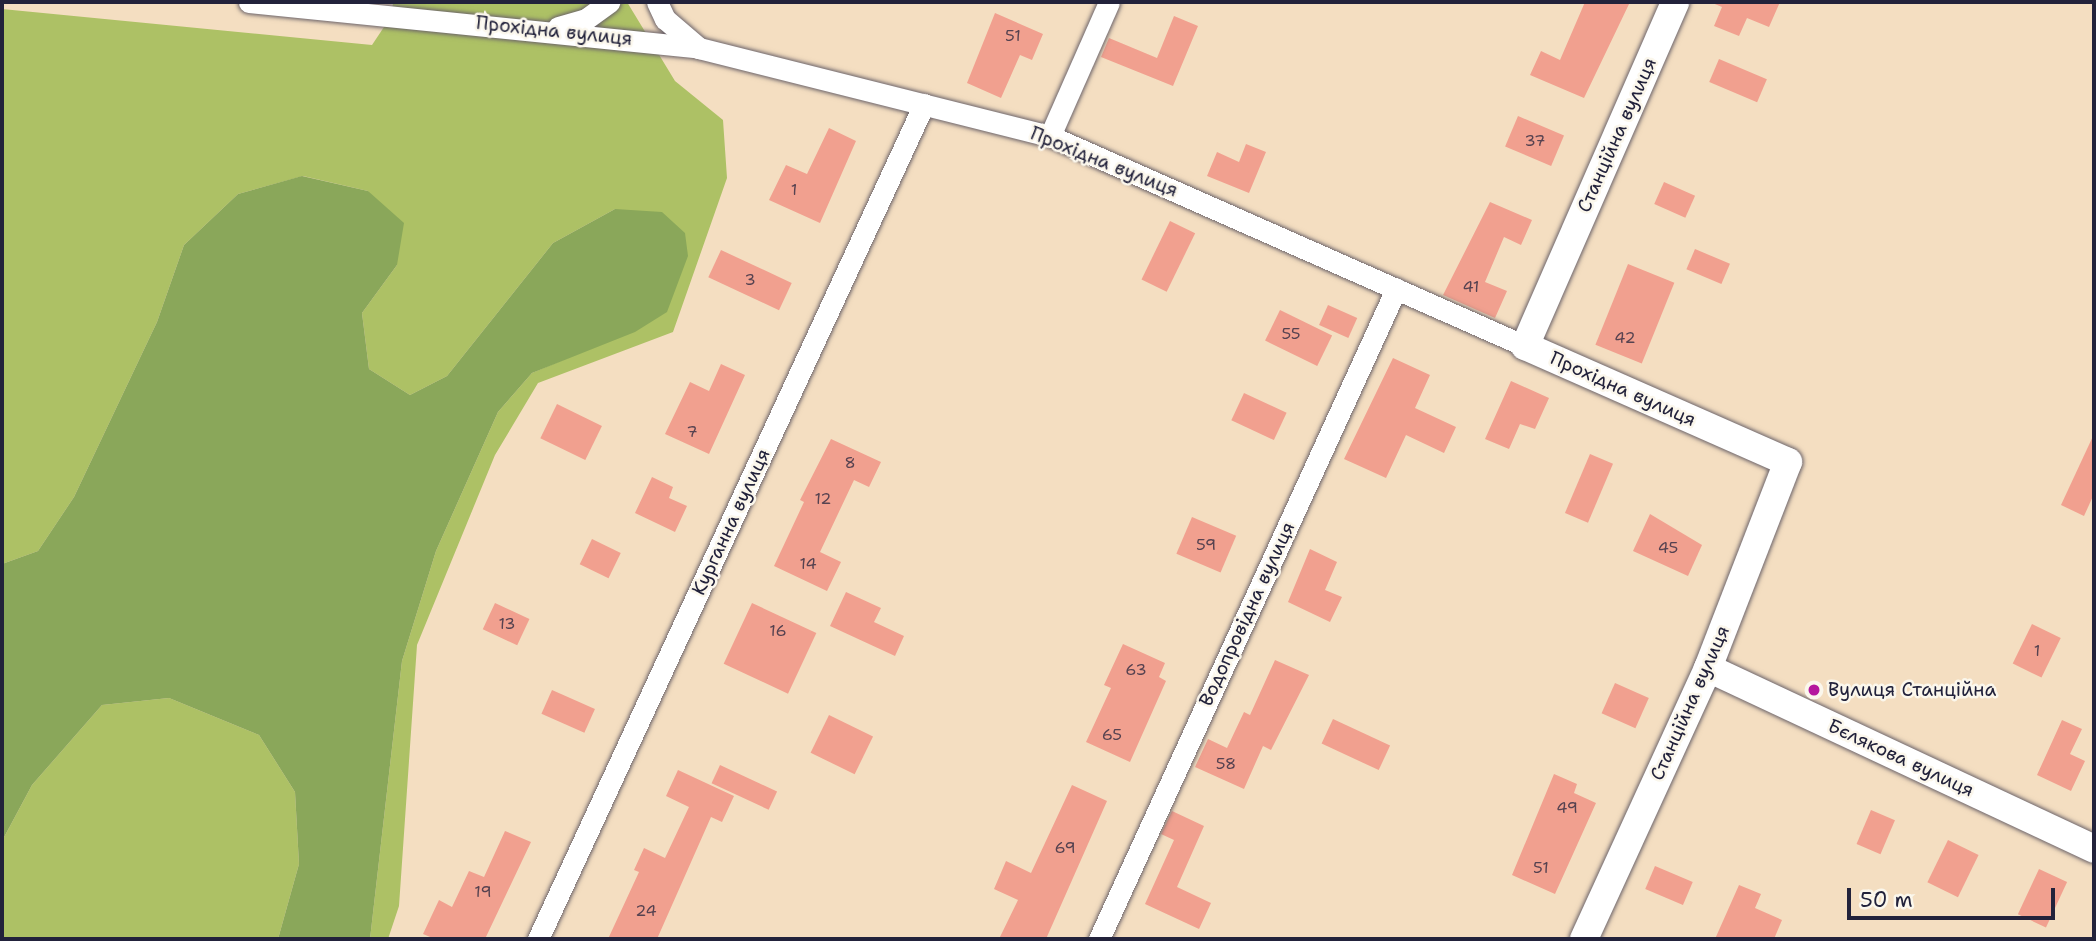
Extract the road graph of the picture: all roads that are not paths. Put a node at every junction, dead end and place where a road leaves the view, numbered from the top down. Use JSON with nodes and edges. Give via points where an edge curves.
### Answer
{"nodes":[{"id":1,"x":249,"y":2,"type":"edge"},
{"id":2,"x":609,"y":2,"type":"edge"},
{"id":3,"x":657,"y":2,"type":"edge"},
{"id":4,"x":1110,"y":2,"type":"edge"},
{"id":5,"x":1675,"y":2,"type":"edge"},
{"id":6,"x":372,"y":7,"type":"edge"},
{"id":7,"x":548,"y":30,"type":"junction"},
{"id":8,"x":699,"y":48,"type":"junction"},
{"id":9,"x":924,"y":104,"type":"junction"},
{"id":10,"x":1050,"y":136,"type":"junction"},
{"id":11,"x":1396,"y":289,"type":"junction"},
{"id":12,"x":1525,"y":346,"type":"junction"},
{"id":13,"x":1788,"y":462,"type":"joint"},
{"id":14,"x":1708,"y":668,"type":"junction"},
{"id":15,"x":2094,"y":849,"type":"edge"},
{"id":16,"x":538,"y":939,"type":"edge"},
{"id":17,"x":1099,"y":939,"type":"edge"},
{"id":18,"x":1584,"y":939,"type":"edge"}],
"edges":[{"from":1,"to":6,"type":"street","name":"Прохідна вулиця"},
{"from":2,"to":7,"type":"street","via":[[586,19]]},
{"from":3,"to":8,"type":"street","via":[[665,19]]},
{"from":4,"to":10,"type":"street"},
{"from":5,"to":12,"type":"street","name":"Станційна вулиця"},
{"from":6,"to":7,"type":"street","name":"Прохідна вулиця"},
{"from":7,"to":8,"type":"street","name":"Прохідна вулиця"},
{"from":8,"to":9,"type":"street","name":"Прохідна вулиця"},
{"from":9,"to":10,"type":"street","name":"Прохідна вулиця"},
{"from":9,"to":16,"type":"street","name":"Курганна вулиця"},
{"from":10,"to":11,"type":"street","name":"Прохідна вулиця"},
{"from":11,"to":12,"type":"street","name":"Прохідна вулиця"},
{"from":11,"to":17,"type":"street","name":"Водопровідна вулиця"},
{"from":12,"to":13,"type":"street","name":"Прохідна вулиця"},
{"from":13,"to":14,"type":"street","name":"Станційна вулиця"},
{"from":14,"to":15,"type":"street","name":"Бєлякова вулиця"},
{"from":14,"to":18,"type":"street","name":"Станційна вулиця"}]}
